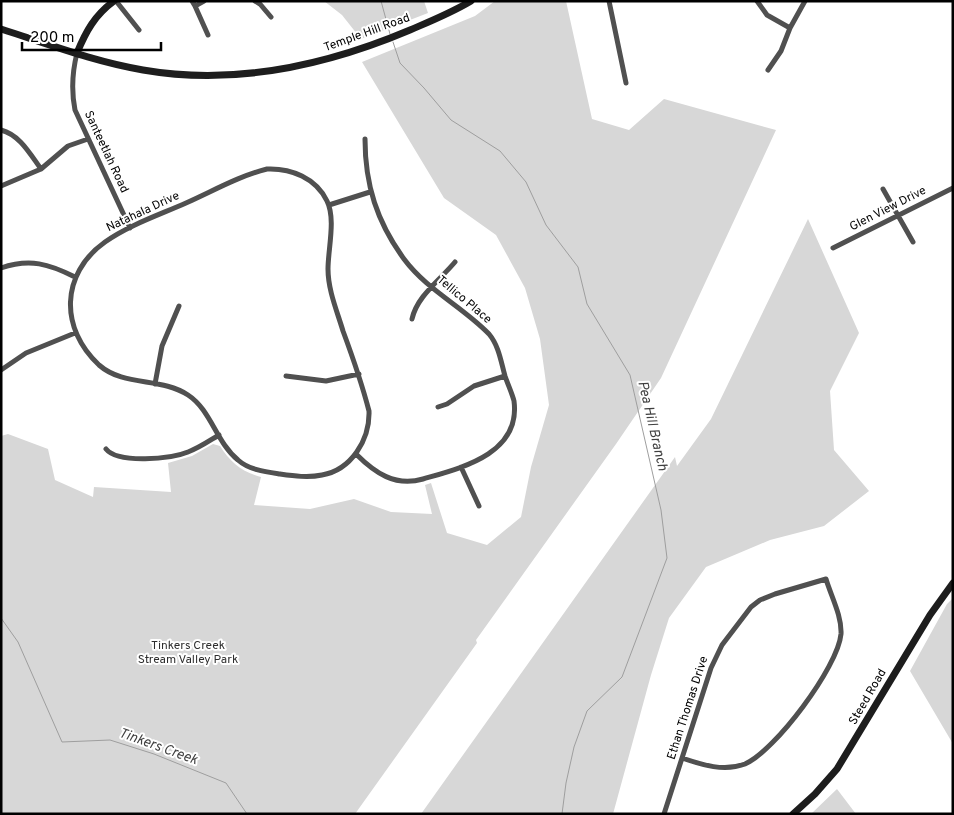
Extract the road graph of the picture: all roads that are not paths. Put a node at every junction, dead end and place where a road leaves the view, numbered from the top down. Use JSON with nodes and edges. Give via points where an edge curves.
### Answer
{"nodes":[{"id":1,"x":115,"y":1,"type":"edge"},
{"id":2,"x":204,"y":1,"type":"edge"},
{"id":3,"x":255,"y":1,"type":"edge"},
{"id":4,"x":472,"y":1,"type":"edge"},
{"id":5,"x":609,"y":1,"type":"edge"},
{"id":6,"x":756,"y":1,"type":"edge"},
{"id":7,"x":805,"y":1,"type":"edge"},
{"id":8,"x":194,"y":4,"type":"edge"},
{"id":9,"x":272,"y":17,"type":"dead end"},
{"id":10,"x":790,"y":28,"type":"junction"},
{"id":11,"x":1,"y":29,"type":"edge"},
{"id":12,"x":139,"y":30,"type":"dead end"},
{"id":13,"x":208,"y":35,"type":"dead end"},
{"id":14,"x":77,"y":53,"type":"junction"},
{"id":15,"x":768,"y":70,"type":"dead end"},
{"id":16,"x":626,"y":83,"type":"dead end"},
{"id":17,"x":1,"y":130,"type":"edge"},
{"id":18,"x":88,"y":139,"type":"junction"},
{"id":19,"x":365,"y":139,"type":"dead end"},
{"id":20,"x":40,"y":169,"type":"junction"},
{"id":21,"x":1,"y":186,"type":"edge"},
{"id":22,"x":953,"y":188,"type":"edge"},
{"id":23,"x":883,"y":189,"type":"dead end"},
{"id":24,"x":370,"y":192,"type":"junction"},
{"id":25,"x":329,"y":205,"type":"junction"},
{"id":26,"x":898,"y":214,"type":"junction"},
{"id":27,"x":130,"y":228,"type":"junction"},
{"id":28,"x":913,"y":242,"type":"dead end"},
{"id":29,"x":833,"y":248,"type":"dead end"},
{"id":30,"x":455,"y":262,"type":"dead end"},
{"id":31,"x":1,"y":268,"type":"edge"},
{"id":32,"x":75,"y":277,"type":"junction"},
{"id":33,"x":431,"y":288,"type":"junction"},
{"id":34,"x":179,"y":306,"type":"dead end"},
{"id":35,"x":412,"y":320,"type":"dead end"},
{"id":36,"x":75,"y":333,"type":"junction"},
{"id":37,"x":1,"y":370,"type":"edge"},
{"id":38,"x":359,"y":374,"type":"junction"},
{"id":39,"x":286,"y":376,"type":"dead end"},
{"id":40,"x":505,"y":376,"type":"junction"},
{"id":41,"x":155,"y":384,"type":"junction"},
{"id":42,"x":438,"y":407,"type":"dead end"},
{"id":43,"x":219,"y":435,"type":"junction"},
{"id":44,"x":106,"y":449,"type":"dead end"},
{"id":45,"x":356,"y":454,"type":"junction"},
{"id":46,"x":461,"y":467,"type":"junction"},
{"id":47,"x":479,"y":506,"type":"dead end"},
{"id":48,"x":953,"y":584,"type":"edge"},
{"id":49,"x":682,"y":758,"type":"junction"},
{"id":50,"x":664,"y":814,"type":"edge"},
{"id":51,"x":793,"y":814,"type":"edge"}],
"edges":[{"from":1,"to":12,"type":"street"},
{"from":1,"to":14,"type":"main road","via":[[92,22]]},
{"from":2,"to":8,"type":"street"},
{"from":3,"to":9,"type":"street"},
{"from":4,"to":14,"type":"main road","name":"Temple Hill Road","via":[[347,54],[272,71],[234,75],[166,74],[124,67]]},
{"from":5,"to":16,"type":"street"},
{"from":6,"to":10,"type":"street","via":[[767,15]]},
{"from":7,"to":10,"type":"street"},
{"from":8,"to":13,"type":"street"},
{"from":10,"to":15,"type":"street","via":[[781,51]]},
{"from":11,"to":14,"type":"main road","name":"Temple Hill Road"},
{"from":14,"to":18,"type":"street","name":"Santeetlah Road","via":[[72,75],[73,99]]},
{"from":17,"to":20,"type":"street","via":[[15,136],[24,145]]},
{"from":18,"to":20,"type":"street","via":[[68,146]]},
{"from":18,"to":27,"type":"street","name":"Santeetlah Road"},
{"from":19,"to":24,"type":"street","name":"Tellico Place"},
{"from":20,"to":21,"type":"street"},
{"from":22,"to":26,"type":"street","name":"Glen View Drive"},
{"from":23,"to":26,"type":"street"},
{"from":24,"to":25,"type":"street"},
{"from":24,"to":33,"type":"street","name":"Tellico Place","via":[[394,245]]},
{"from":25,"to":27,"type":"street","name":"Natahala Drive","via":[[319,190],[301,175],[267,169]]},
{"from":25,"to":38,"type":"street","name":"Natahala Drive","via":[[328,282]]},
{"from":26,"to":28,"type":"street"},
{"from":26,"to":29,"type":"street","name":"Glen View Drive"},
{"from":27,"to":32,"type":"street","name":"Natahala Drive","via":[[100,246]]},
{"from":30,"to":33,"type":"street"},
{"from":31,"to":32,"type":"street","via":[[24,262],[40,263]]},
{"from":32,"to":36,"type":"street","name":"Natahala Drive","via":[[70,304]]},
{"from":33,"to":35,"type":"street","via":[[417,305]]},
{"from":33,"to":40,"type":"street","name":"Tellico Place","via":[[489,335],[498,350]]},
{"from":34,"to":41,"type":"street","via":[[162,346]]},
{"from":36,"to":37,"type":"street","via":[[26,353]]},
{"from":36,"to":41,"type":"street","name":"Natahala Drive","via":[[90,356],[106,370]]},
{"from":38,"to":39,"type":"street","via":[[326,381]]},
{"from":38,"to":45,"type":"street","name":"Natahala Drive","via":[[370,418],[365,439]]},
{"from":40,"to":42,"type":"street","via":[[474,386]]},
{"from":40,"to":46,"type":"street","name":"Tellico Place","via":[[514,403],[508,433],[487,456]]},
{"from":41,"to":43,"type":"street","name":"Natahala Drive","via":[[174,388],[197,402]]},
{"from":43,"to":44,"type":"street","via":[[169,458],[126,457],[110,454]]},
{"from":43,"to":45,"type":"street","name":"Natahala Drive","via":[[238,460],[254,469],[274,473],[322,475],[343,466]]},
{"from":45,"to":46,"type":"street","name":"Tellico Place","via":[[370,469],[402,481],[422,480]]},
{"from":46,"to":47,"type":"street"},
{"from":48,"to":51,"type":"main road","name":"Steed Road","via":[[930,615],[837,769]]},
{"from":49,"to":49,"type":"street","name":"Ethan Thomas Drive","via":[[716,656],[751,607],[774,594],[826,579],[840,621],[838,648],[814,691],[790,723],[759,756],[746,764],[709,767]]},
{"from":49,"to":50,"type":"street","name":"Ethan Thomas Drive"}]}
